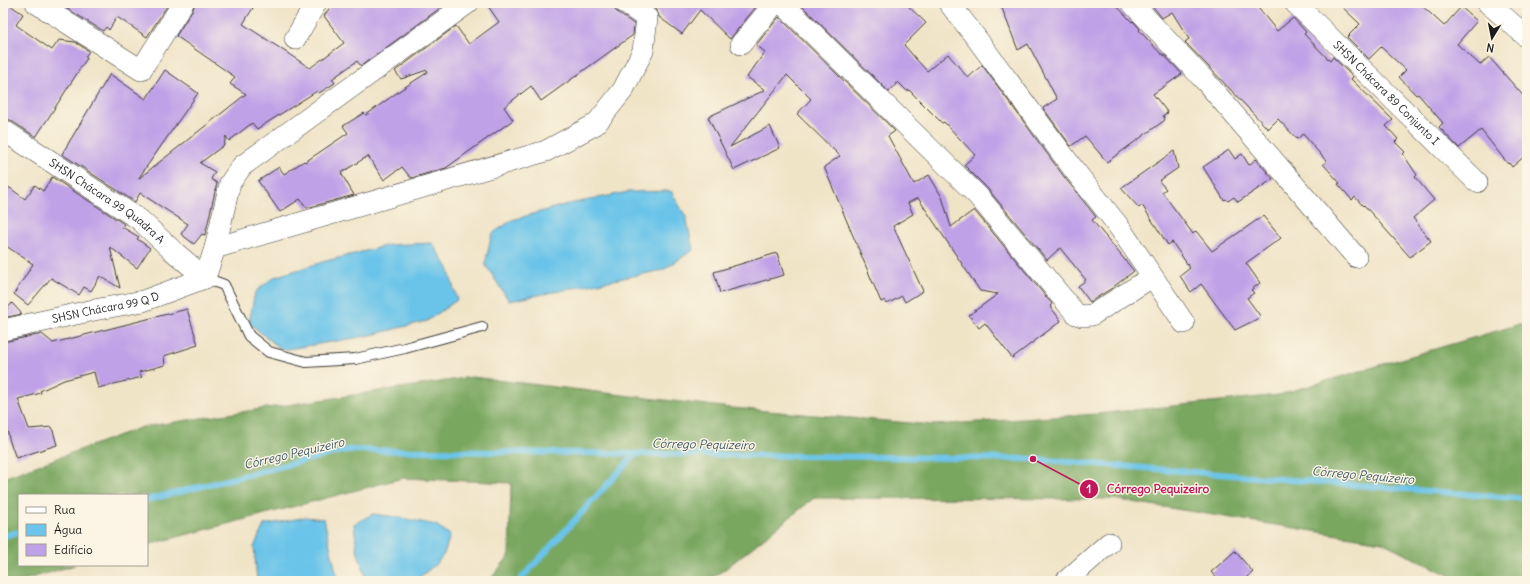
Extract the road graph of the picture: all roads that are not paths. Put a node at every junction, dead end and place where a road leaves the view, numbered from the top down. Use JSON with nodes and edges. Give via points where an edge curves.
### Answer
{"nodes":[{"id":1,"x":183,"y":3,"type":"edge"},
{"id":2,"x":316,"y":3,"type":"edge"},
{"id":3,"x":468,"y":3,"type":"edge"},
{"id":4,"x":625,"y":3,"type":"edge"},
{"id":5,"x":774,"y":3,"type":"edge"},
{"id":6,"x":782,"y":3,"type":"edge"},
{"id":7,"x":949,"y":3,"type":"edge"},
{"id":8,"x":1132,"y":3,"type":"edge"},
{"id":9,"x":1295,"y":3,"type":"edge"},
{"id":10,"x":1488,"y":3,"type":"edge"},
{"id":11,"x":48,"y":6,"type":"edge"},
{"id":12,"x":1527,"y":37,"type":"edge"},
{"id":13,"x":295,"y":39,"type":"dead end"},
{"id":14,"x":741,"y":44,"type":"dead end"},
{"id":15,"x":3,"y":130,"type":"edge"},
{"id":16,"x":1477,"y":182,"type":"dead end"},
{"id":17,"x":215,"y":248,"type":"junction"},
{"id":18,"x":1356,"y":256,"type":"dead end"},
{"id":19,"x":1152,"y":277,"type":"junction"},
{"id":20,"x":205,"y":278,"type":"junction"},
{"id":21,"x":1184,"y":323,"type":"dead end"},
{"id":22,"x":482,"y":327,"type":"dead end"},
{"id":23,"x":3,"y":330,"type":"edge"},
{"id":24,"x":1109,"y":543,"type":"dead end"},
{"id":25,"x":1066,"y":581,"type":"edge"}],
"edges":[{"from":1,"to":11,"type":"street","via":[[141,70]]},
{"from":2,"to":13,"type":"street"},
{"from":3,"to":17,"type":"street","via":[[242,166],[230,183]]},
{"from":4,"to":17,"type":"street","via":[[647,18],[642,51],[623,90],[596,124],[546,151]]},
{"from":5,"to":14,"type":"street"},
{"from":6,"to":19,"type":"street","via":[[978,196],[1076,314],[1092,315]]},
{"from":7,"to":19,"type":"street","via":[[1117,224]]},
{"from":8,"to":18,"type":"street","via":[[1207,83]]},
{"from":9,"to":16,"type":"street","name":"SHSN Chácara 89 Conjunto I"},
{"from":10,"to":12,"type":"street"},
{"from":15,"to":20,"type":"street","name":"SHSN Chácara 99 Quadra A","via":[[140,220]]},
{"from":17,"to":20,"type":"street"},
{"from":19,"to":21,"type":"street"},
{"from":20,"to":22,"type":"lane","via":[[224,285],[249,336],[269,352],[306,362],[355,359]]},
{"from":20,"to":23,"type":"street","name":"SHSN Chácara 99 Q D","via":[[143,301]]},
{"from":24,"to":25,"type":"street"}]}
